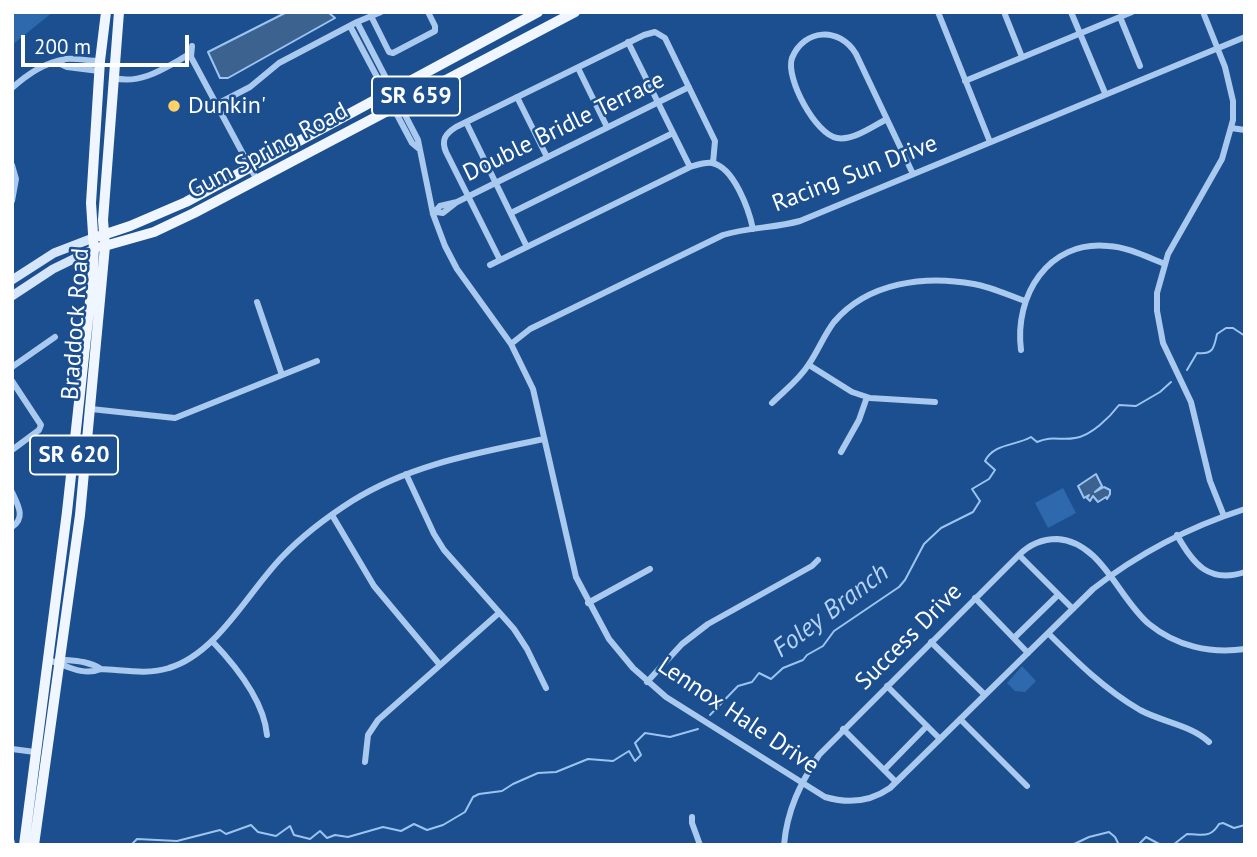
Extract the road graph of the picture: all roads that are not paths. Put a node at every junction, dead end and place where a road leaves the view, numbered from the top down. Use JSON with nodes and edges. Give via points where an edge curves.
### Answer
{"nodes":[{"id":1,"x":108,"y":12,"type":"edge"},
{"id":2,"x":119,"y":12,"type":"edge"},
{"id":3,"x":381,"y":12,"type":"edge"},
{"id":4,"x":428,"y":12,"type":"edge"},
{"id":5,"x":538,"y":12,"type":"edge"},
{"id":6,"x":575,"y":12,"type":"edge"},
{"id":7,"x":938,"y":12,"type":"edge"},
{"id":8,"x":1004,"y":12,"type":"edge"},
{"id":9,"x":1070,"y":12,"type":"edge"},
{"id":10,"x":1132,"y":12,"type":"edge"},
{"id":11,"x":1203,"y":12,"type":"edge"},
{"id":12,"x":371,"y":16,"type":"junction"},
{"id":13,"x":1121,"y":17,"type":"junction"},
{"id":14,"x":353,"y":24,"type":"junction"},
{"id":15,"x":1080,"y":34,"type":"junction"},
{"id":16,"x":1245,"y":37,"type":"edge"},
{"id":17,"x":628,"y":42,"type":"junction"},
{"id":18,"x":1217,"y":47,"type":"junction"},
{"id":19,"x":1022,"y":57,"type":"junction"},
{"id":20,"x":99,"y":66,"type":"junction"},
{"id":21,"x":1140,"y":66,"type":"dead end"},
{"id":22,"x":578,"y":68,"type":"junction"},
{"id":23,"x":114,"y":79,"type":"junction"},
{"id":24,"x":965,"y":81,"type":"junction"},
{"id":25,"x":689,"y":87,"type":"junction"},
{"id":26,"x":12,"y":88,"type":"edge"},
{"id":27,"x":388,"y":92,"type":"junction"},
{"id":28,"x":1105,"y":93,"type":"junction"},
{"id":29,"x":517,"y":97,"type":"junction"},
{"id":30,"x":658,"y":102,"type":"junction"},
{"id":31,"x":218,"y":104,"type":"junction"},
{"id":32,"x":397,"y":107,"type":"junction"},
{"id":33,"x":887,"y":119,"type":"junction"},
{"id":34,"x":466,"y":122,"type":"junction"},
{"id":35,"x":607,"y":127,"type":"junction"},
{"id":36,"x":1231,"y":128,"type":"junction"},
{"id":37,"x":1245,"y":130,"type":"edge"},
{"id":38,"x":673,"y":133,"type":"junction"},
{"id":39,"x":990,"y":142,"type":"junction"},
{"id":40,"x":547,"y":157,"type":"junction"},
{"id":41,"x":713,"y":163,"type":"junction"},
{"id":42,"x":12,"y":164,"type":"edge"},
{"id":43,"x":250,"y":166,"type":"junction"},
{"id":44,"x":690,"y":167,"type":"junction"},
{"id":45,"x":913,"y":174,"type":"junction"},
{"id":46,"x":257,"y":180,"type":"junction"},
{"id":47,"x":496,"y":183,"type":"junction"},
{"id":48,"x":468,"y":196,"type":"junction"},
{"id":49,"x":12,"y":201,"type":"edge"},
{"id":50,"x":435,"y":213,"type":"junction"},
{"id":51,"x":511,"y":213,"type":"junction"},
{"id":52,"x":753,"y":229,"type":"junction"},
{"id":53,"x":98,"y":236,"type":"junction"},
{"id":54,"x":105,"y":246,"type":"junction"},
{"id":55,"x":527,"y":247,"type":"junction"},
{"id":56,"x":94,"y":250,"type":"junction"},
{"id":57,"x":500,"y":260,"type":"junction"},
{"id":58,"x":1165,"y":264,"type":"junction"},
{"id":59,"x":490,"y":265,"type":"dead end"},
{"id":60,"x":12,"y":280,"type":"edge"},
{"id":61,"x":12,"y":296,"type":"edge"},
{"id":62,"x":1025,"y":301,"type":"junction"},
{"id":63,"x":257,"y":302,"type":"dead end"},
{"id":64,"x":55,"y":337,"type":"dead end"},
{"id":65,"x":511,"y":344,"type":"junction"},
{"id":66,"x":1021,"y":350,"type":"dead end"},
{"id":67,"x":84,"y":356,"type":"junction"},
{"id":68,"x":317,"y":361,"type":"dead end"},
{"id":69,"x":809,"y":365,"type":"junction"},
{"id":70,"x":12,"y":367,"type":"edge"},
{"id":71,"x":282,"y":375,"type":"junction"},
{"id":72,"x":12,"y":381,"type":"edge"},
{"id":73,"x":867,"y":397,"type":"junction"},
{"id":74,"x":935,"y":402,"type":"dead end"},
{"id":75,"x":772,"y":403,"type":"dead end"},
{"id":76,"x":91,"y":409,"type":"junction"},
{"id":77,"x":544,"y":439,"type":"junction"},
{"id":78,"x":12,"y":450,"type":"edge"},
{"id":79,"x":841,"y":452,"type":"dead end"},
{"id":80,"x":73,"y":460,"type":"junction"},
{"id":81,"x":406,"y":474,"type":"junction"},
{"id":82,"x":12,"y":492,"type":"edge"},
{"id":83,"x":1245,"y":509,"type":"edge"},
{"id":84,"x":80,"y":514,"type":"junction"},
{"id":85,"x":331,"y":515,"type":"junction"},
{"id":86,"x":1224,"y":516,"type":"junction"},
{"id":87,"x":12,"y":527,"type":"edge"},
{"id":88,"x":1177,"y":535,"type":"junction"},
{"id":89,"x":1019,"y":555,"type":"junction"},
{"id":90,"x":818,"y":560,"type":"dead end"},
{"id":91,"x":650,"y":569,"type":"dead end"},
{"id":92,"x":1245,"y":572,"type":"edge"},
{"id":93,"x":1109,"y":576,"type":"junction"},
{"id":94,"x":1058,"y":595,"type":"junction"},
{"id":95,"x":975,"y":598,"type":"junction"},
{"id":96,"x":588,"y":603,"type":"junction"},
{"id":97,"x":1073,"y":609,"type":"junction"},
{"id":98,"x":499,"y":613,"type":"junction"},
{"id":99,"x":1048,"y":633,"type":"junction"},
{"id":100,"x":1014,"y":638,"type":"junction"},
{"id":101,"x":212,"y":641,"type":"junction"},
{"id":102,"x":931,"y":642,"type":"junction"},
{"id":103,"x":1245,"y":649,"type":"edge"},
{"id":104,"x":1028,"y":653,"type":"junction"},
{"id":105,"x":56,"y":662,"type":"junction"},
{"id":106,"x":440,"y":665,"type":"junction"},
{"id":107,"x":647,"y":682,"type":"junction"},
{"id":108,"x":887,"y":686,"type":"junction"},
{"id":109,"x":546,"y":688,"type":"dead end"},
{"id":110,"x":985,"y":695,"type":"junction"},
{"id":111,"x":960,"y":719,"type":"junction"},
{"id":112,"x":927,"y":726,"type":"junction"},
{"id":113,"x":843,"y":729,"type":"junction"},
{"id":114,"x":267,"y":735,"type":"dead end"},
{"id":115,"x":940,"y":739,"type":"junction"},
{"id":116,"x":1209,"y":743,"type":"dead end"},
{"id":117,"x":12,"y":749,"type":"edge"},
{"id":118,"x":35,"y":752,"type":"junction"},
{"id":119,"x":365,"y":762,"type":"dead end"},
{"id":120,"x":884,"y":770,"type":"junction"},
{"id":121,"x":801,"y":782,"type":"junction"},
{"id":122,"x":896,"y":782,"type":"junction"},
{"id":123,"x":1027,"y":786,"type":"dead end"},
{"id":124,"x":692,"y":817,"type":"dead end"},
{"id":125,"x":25,"y":841,"type":"edge"},
{"id":126,"x":34,"y":845,"type":"edge"},
{"id":127,"x":700,"y":845,"type":"edge"},
{"id":128,"x":784,"y":845,"type":"edge"}],
"edges":[{"from":1,"to":20,"type":"main road","name":"Braddock Road","number":"SR 620"},
{"from":1,"to":23,"type":"main road","via":[[109,66]]},
{"from":2,"to":23,"type":"main road","name":"Braddock Road","number":"SR 620"},
{"from":3,"to":12,"type":"street"},
{"from":4,"to":12,"type":"street","via":[[435,30],[393,53]]},
{"from":5,"to":27,"type":"main road","name":"Gum Spring Road","number":"SR 659"},
{"from":6,"to":32,"type":"main road","name":"Gum Spring Road","number":"SR 659"},
{"from":7,"to":24,"type":"street"},
{"from":8,"to":19,"type":"street"},
{"from":9,"to":15,"type":"street"},
{"from":10,"to":13,"type":"street"},
{"from":11,"to":18,"type":"street"},
{"from":12,"to":14,"type":"street"},
{"from":13,"to":15,"type":"street"},
{"from":13,"to":21,"type":"street"},
{"from":14,"to":27,"type":"street","name":"Lennox Hale Drive"},
{"from":14,"to":31,"type":"street","via":[[279,63],[250,87]]},
{"from":15,"to":19,"type":"street"},
{"from":15,"to":28,"type":"street"},
{"from":16,"to":18,"type":"street","name":"Racing Sun Drive"},
{"from":17,"to":22,"type":"street"},
{"from":17,"to":25,"type":"street","via":[[652,32],[662,35]]},
{"from":17,"to":30,"type":"street"},
{"from":18,"to":28,"type":"street","name":"Racing Sun Drive"},
{"from":18,"to":36,"type":"street","via":[[1233,101]]},
{"from":19,"to":24,"type":"street"},
{"from":20,"to":26,"type":"street","via":[[65,60],[43,65]]},
{"from":20,"to":53,"type":"main road","name":"Braddock Road","number":"SR 620","via":[[91,203]]},
{"from":22,"to":29,"type":"street"},
{"from":22,"to":35,"type":"street"},
{"from":23,"to":31,"type":"street","via":[[142,79],[191,50]]},
{"from":23,"to":53,"type":"main road","name":"Braddock Road","number":"SR 620"},
{"from":24,"to":39,"type":"street"},
{"from":25,"to":30,"type":"street","name":"Double Bridle Terrace"},
{"from":25,"to":41,"type":"street","via":[[715,141]]},
{"from":27,"to":32,"type":"street","name":"Lennox Hale Drive"},
{"from":27,"to":43,"type":"main road","name":"Gum Spring Road","number":"SR 659"},
{"from":28,"to":39,"type":"street","name":"Racing Sun Drive"},
{"from":29,"to":34,"type":"street"},
{"from":29,"to":40,"type":"street"},
{"from":30,"to":35,"type":"street","name":"Double Bridle Terrace"},
{"from":30,"to":38,"type":"street"},
{"from":31,"to":43,"type":"street"},
{"from":32,"to":46,"type":"main road","name":"Gum Spring Road","number":"SR 659"},
{"from":32,"to":50,"type":"street","name":"Lennox Hale Drive","via":[[424,164]]},
{"from":33,"to":33,"type":"street","via":[[845,40],[828,34],[800,46],[792,59],[792,77],[820,129],[847,138]]},
{"from":33,"to":45,"type":"street"},
{"from":34,"to":47,"type":"street"},
{"from":34,"to":48,"type":"street","via":[[448,132],[444,143]]},
{"from":35,"to":40,"type":"street","name":"Double Bridle Terrace"},
{"from":36,"to":37,"type":"street"},
{"from":36,"to":58,"type":"street","via":[[1222,159]]},
{"from":38,"to":44,"type":"street"},
{"from":38,"to":51,"type":"street"},
{"from":39,"to":45,"type":"street","name":"Racing Sun Drive"},
{"from":40,"to":47,"type":"street","name":"Double Bridle Terrace"},
{"from":41,"to":44,"type":"street"},
{"from":41,"to":52,"type":"street","via":[[733,179]]},
{"from":42,"to":49,"type":"street","via":[[16,179]]},
{"from":43,"to":46,"type":"street"},
{"from":43,"to":53,"type":"main road","name":"Gum Spring Road","number":"SR 659","via":[[186,202]]},
{"from":44,"to":55,"type":"street"},
{"from":45,"to":52,"type":"street","name":"Racing Sun Drive","via":[[800,220]]},
{"from":46,"to":54,"type":"main road","name":"Gum Spring Road","number":"SR 659","via":[[154,232]]},
{"from":47,"to":48,"type":"street","name":"Double Bridle Terrace"},
{"from":47,"to":51,"type":"street"},
{"from":48,"to":50,"type":"street","name":"Double Bridle Terrace","via":[[443,213]]},
{"from":48,"to":57,"type":"street"},
{"from":50,"to":65,"type":"street","name":"Lennox Hale Drive","via":[[457,269]]},
{"from":51,"to":55,"type":"street"},
{"from":52,"to":65,"type":"street","name":"Racing Sun Drive","via":[[723,235],[530,329]]},
{"from":53,"to":54,"type":"main road","name":"Braddock Road"},
{"from":53,"to":56,"type":"main road","name":"Braddock Road","number":"SR 620"},
{"from":53,"to":60,"type":"main road","name":"Gum Spring Road","number":"SR 659","via":[[54,253]]},
{"from":54,"to":56,"type":"main road","name":"Gum Spring Road","number":"SR 659"},
{"from":54,"to":76,"type":"main road","name":"Braddock Road"},
{"from":55,"to":57,"type":"street"},
{"from":56,"to":61,"type":"main road","name":"Gum Spring Road","number":"SR 659","via":[[42,275]]},
{"from":56,"to":67,"type":"main road","name":"Braddock Road","number":"SR 620"},
{"from":57,"to":59,"type":"street"},
{"from":58,"to":62,"type":"street","via":[[1118,247],[1092,246],[1053,260]]},
{"from":58,"to":86,"type":"street","via":[[1157,293],[1160,331],[1191,402],[1210,481]]},
{"from":62,"to":66,"type":"street"},
{"from":62,"to":69,"type":"street","via":[[961,282],[888,286],[848,309]]},
{"from":63,"to":71,"type":"street"},
{"from":64,"to":70,"type":"street"},
{"from":65,"to":77,"type":"street","name":"Lennox Hale Drive","via":[[533,389]]},
{"from":67,"to":76,"type":"main road","via":[[89,367],[87,405]]},
{"from":67,"to":80,"type":"main road","name":"Braddock Road","number":"SR 620"},
{"from":68,"to":71,"type":"street"},
{"from":69,"to":73,"type":"street"},
{"from":69,"to":75,"type":"street"},
{"from":71,"to":76,"type":"street","via":[[175,418]]},
{"from":72,"to":78,"type":"street","via":[[41,425]]},
{"from":73,"to":74,"type":"street"},
{"from":73,"to":79,"type":"street"},
{"from":76,"to":84,"type":"main road","name":"Braddock Road"},
{"from":77,"to":81,"type":"street"},
{"from":77,"to":96,"type":"street","name":"Lennox Hale Drive","via":[[568,548]]},
{"from":80,"to":84,"type":"main road","via":[[77,468],[73,503]]},
{"from":80,"to":105,"type":"main road","name":"Braddock Road","number":"SR 620"},
{"from":81,"to":85,"type":"street"},
{"from":81,"to":98,"type":"street","via":[[434,534]]},
{"from":82,"to":87,"type":"street","via":[[21,515]]},
{"from":83,"to":86,"type":"street","name":"Lennox Hale Drive"},
{"from":84,"to":105,"type":"main road","name":"Braddock Road"},
{"from":85,"to":101,"type":"street","via":[[280,559]]},
{"from":85,"to":106,"type":"street","via":[[383,599]]},
{"from":86,"to":88,"type":"street","name":"Lennox Hale Drive"},
{"from":88,"to":92,"type":"street","via":[[1187,554],[1206,570],[1222,575]]},
{"from":88,"to":93,"type":"street","name":"Lennox Hale Drive"},
{"from":89,"to":93,"type":"street","name":"Success Drive","via":[[1048,539],[1076,543],[1089,551]]},
{"from":89,"to":94,"type":"street"},
{"from":89,"to":95,"type":"street","name":"Success Drive"},
{"from":90,"to":107,"type":"street","via":[[708,624]]},
{"from":91,"to":96,"type":"street"},
{"from":93,"to":97,"type":"street","name":"Lennox Hale Drive"},
{"from":93,"to":103,"type":"street","name":"Success Drive","via":[[1138,614],[1170,638],[1212,650]]},
{"from":94,"to":97,"type":"street"},
{"from":94,"to":100,"type":"street"},
{"from":95,"to":100,"type":"street"},
{"from":95,"to":102,"type":"street","name":"Success Drive"},
{"from":96,"to":107,"type":"street","name":"Lennox Hale Drive","via":[[609,639]]},
{"from":97,"to":99,"type":"street","name":"Lennox Hale Drive"},
{"from":98,"to":106,"type":"street"},
{"from":98,"to":109,"type":"street","via":[[527,649]]},
{"from":99,"to":104,"type":"street","name":"Lennox Hale Drive"},
{"from":99,"to":116,"type":"street","via":[[1122,699]]},
{"from":100,"to":104,"type":"street"},
{"from":101,"to":105,"type":"street","via":[[192,659],[141,673]]},
{"from":101,"to":114,"type":"street","via":[[240,671]]},
{"from":102,"to":108,"type":"street","name":"Success Drive"},
{"from":102,"to":110,"type":"street"},
{"from":104,"to":110,"type":"street","name":"Lennox Hale Drive"},
{"from":105,"to":118,"type":"main road","name":"Braddock Road","number":"SR 620"},
{"from":105,"to":126,"type":"main road","name":"Braddock Road"},
{"from":106,"to":119,"type":"street","via":[[377,720],[368,735]]},
{"from":107,"to":121,"type":"street","name":"Lennox Hale Drive"},
{"from":108,"to":112,"type":"street"},
{"from":108,"to":113,"type":"street","name":"Success Drive"},
{"from":110,"to":111,"type":"street","name":"Lennox Hale Drive"},
{"from":111,"to":115,"type":"street","name":"Lennox Hale Drive"},
{"from":111,"to":123,"type":"street"},
{"from":112,"to":115,"type":"street"},
{"from":112,"to":120,"type":"street"},
{"from":113,"to":120,"type":"street"},
{"from":113,"to":121,"type":"street","name":"Success Drive"},
{"from":115,"to":122,"type":"street","name":"Lennox Hale Drive"},
{"from":117,"to":118,"type":"street"},
{"from":118,"to":125,"type":"main road","name":"Braddock Road","number":"SR 620"},
{"from":120,"to":122,"type":"street"},
{"from":121,"to":122,"type":"street","name":"Lennox Hale Drive","via":[[825,797],[854,802],[870,800]]},
{"from":121,"to":128,"type":"street","name":"Success Drive"},
{"from":124,"to":127,"type":"street"}]}
